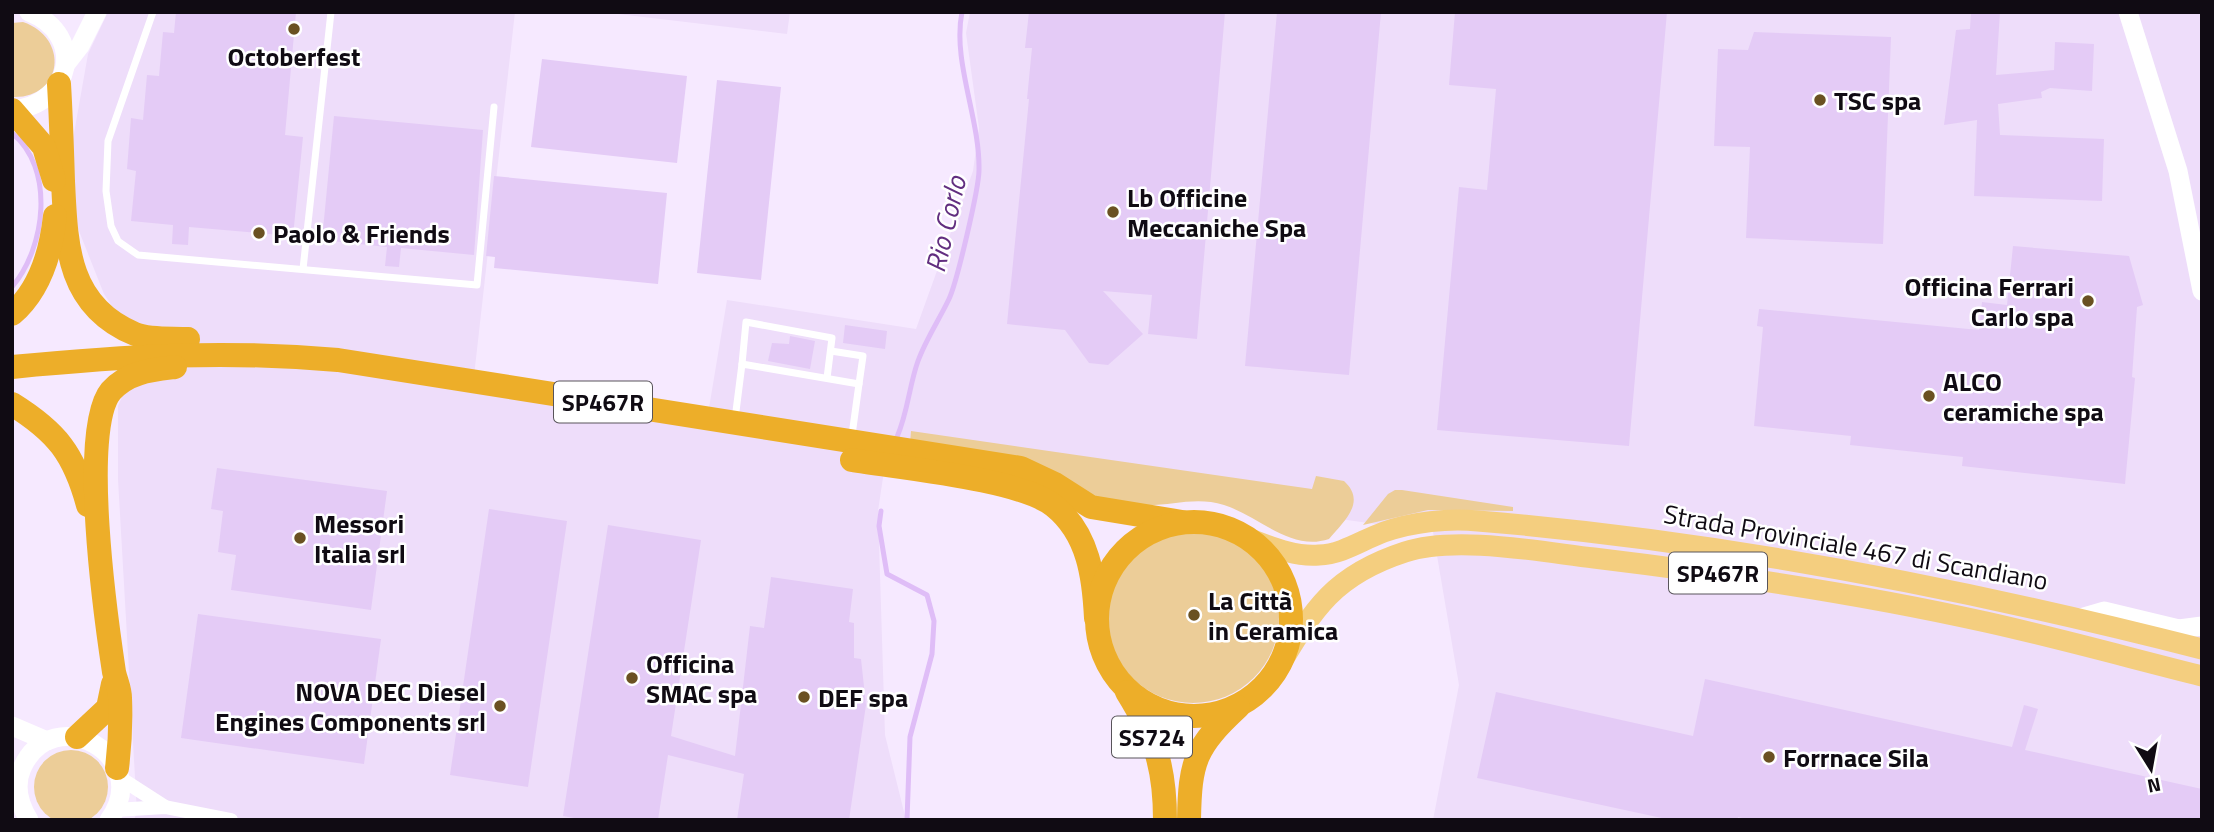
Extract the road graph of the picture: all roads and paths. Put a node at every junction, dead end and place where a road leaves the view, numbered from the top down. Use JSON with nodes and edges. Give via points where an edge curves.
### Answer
{"nodes":[{"id":1,"x":97,"y":12,"type":"edge"},
{"id":2,"x":153,"y":12,"type":"edge"},
{"id":3,"x":331,"y":12,"type":"edge"},
{"id":4,"x":2128,"y":12,"type":"edge"},
{"id":5,"x":40,"y":14,"type":"edge"},
{"id":6,"x":62,"y":74,"type":"junction"},
{"id":7,"x":494,"y":107,"type":"dead end"},
{"id":8,"x":12,"y":110,"type":"edge"},
{"id":9,"x":303,"y":269,"type":"junction"},
{"id":10,"x":2202,"y":291,"type":"edge"},
{"id":11,"x":12,"y":314,"type":"edge"},
{"id":12,"x":831,"y":351,"type":"junction"},
{"id":13,"x":742,"y":364,"type":"junction"},
{"id":14,"x":12,"y":366,"type":"edge"},
{"id":15,"x":383,"y":373,"type":"junction"},
{"id":16,"x":827,"y":379,"type":"junction"},
{"id":17,"x":859,"y":384,"type":"junction"},
{"id":18,"x":12,"y":404,"type":"edge"},
{"id":19,"x":734,"y":423,"type":"junction"},
{"id":20,"x":850,"y":443,"type":"junction"},
{"id":21,"x":1016,"y":477,"type":"junction"},
{"id":22,"x":1182,"y":522,"type":"junction"},
{"id":23,"x":1253,"y":540,"type":"junction"},
{"id":24,"x":99,"y":542,"type":"junction"},
{"id":25,"x":1096,"y":618,"type":"junction"},
{"id":26,"x":2080,"y":618,"type":"junction"},
{"id":27,"x":2202,"y":626,"type":"edge"},
{"id":28,"x":2202,"y":649,"type":"edge"},
{"id":29,"x":1278,"y":670,"type":"junction"},
{"id":30,"x":115,"y":673,"type":"junction"},
{"id":31,"x":2202,"y":676,"type":"edge"},
{"id":32,"x":1124,"y":686,"type":"junction"},
{"id":33,"x":1242,"y":704,"type":"junction"},
{"id":34,"x":12,"y":726,"type":"edge"},
{"id":35,"x":77,"y":737,"type":"junction"},
{"id":36,"x":47,"y":741,"type":"junction"},
{"id":37,"x":16,"y":766,"type":"edge"},
{"id":38,"x":118,"y":773,"type":"junction"},
{"id":39,"x":164,"y":807,"type":"junction"},
{"id":40,"x":112,"y":815,"type":"edge"},
{"id":41,"x":29,"y":820,"type":"edge"},
{"id":42,"x":231,"y":820,"type":"edge"},
{"id":43,"x":1165,"y":820,"type":"edge"},
{"id":44,"x":1189,"y":820,"type":"edge"}],
"edges":[{"from":1,"to":6,"type":"street"},
{"from":2,"to":9,"type":"lane","via":[[108,141],[106,191],[118,241],[138,255]]},
{"from":3,"to":9,"type":"lane"},
{"from":4,"to":10,"type":"street","via":[[2178,171]]},
{"from":5,"to":6,"type":"street","via":[[60,37]]},
{"from":6,"to":8,"type":"street","via":[[39,104]]},
{"from":6,"to":15,"type":"highway","via":[[66,240],[78,281],[107,320],[138,335],[267,343],[363,356]]},
{"from":7,"to":9,"type":"lane","via":[[477,285]]},
{"from":8,"to":11,"type":"highway","via":[[44,147],[53,169],[56,206],[48,258]]},
{"from":12,"to":13,"type":"lane","via":[[832,338],[746,322]]},
{"from":12,"to":16,"type":"lane"},
{"from":12,"to":17,"type":"lane","via":[[863,356]]},
{"from":13,"to":16,"type":"lane"},
{"from":13,"to":19,"type":"lane"},
{"from":14,"to":15,"type":"highway","number":"SP467R","via":[[184,353],[261,353]]},
{"from":15,"to":19,"type":"highway","number":"SP467R"},
{"from":15,"to":21,"type":"highway","number":"SP467R"},
{"from":15,"to":24,"type":"highway","via":[[180,366],[137,373],[111,391],[99,415]]},
{"from":16,"to":17,"type":"lane"},
{"from":17,"to":20,"type":"lane"},
{"from":18,"to":24,"type":"highway","via":[[43,423],[62,443],[80,474]]},
{"from":19,"to":20,"type":"highway","number":"SP467R"},
{"from":20,"to":21,"type":"highway","number":"SP467R"},
{"from":21,"to":22,"type":"highway","number":"SP467R","via":[[1055,484],[1091,508]]},
{"from":21,"to":25,"type":"highway","number":"SP467R","via":[[1054,506],[1080,538],[1093,571]]},
{"from":22,"to":23,"type":"highway","name":"Strada Provinciale 467 di Scandiano","via":[[1214,523]]},
{"from":22,"to":25,"type":"highway","name":"Strada Provinciale 467 di Scandiano","via":[[1153,530],[1127,548],[1107,573]]},
{"from":23,"to":26,"type":"main road","name":"Strada Provinciale 467 di Scandiano","number":"SP467R","via":[[1290,553],[1318,555],[1404,526],[1475,520],[1788,559]]},
{"from":23,"to":29,"type":"highway","name":"Strada Provinciale 467 di Scandiano","via":[[1272,559],[1286,585],[1292,611],[1289,642]]},
{"from":24,"to":30,"type":"highway"},
{"from":25,"to":32,"type":"highway","name":"Strada Provinciale 467 di Scandiano","via":[[1100,645]]},
{"from":26,"to":27,"type":"street","via":[[2104,611],[2179,629]]},
{"from":26,"to":28,"type":"main road","name":"Strada Provinciale 467 di Scandiano","number":"SP467R"},
{"from":29,"to":31,"type":"main road","name":"Strada Provinciale 467 di Scandiano","number":"SP467R","via":[[1316,607],[1345,580],[1409,550],[1449,546],[1511,548],[1750,577],[1986,621]]},
{"from":29,"to":33,"type":"highway","name":"Strada Provinciale 467 di Scandiano"},
{"from":30,"to":35,"type":"highway","via":[[108,708]]},
{"from":30,"to":38,"type":"highway","via":[[120,694]]},
{"from":32,"to":33,"type":"highway","name":"Strada Provinciale 467 di Scandiano","via":[[1147,704],[1191,716],[1220,713]]},
{"from":32,"to":43,"type":"highway","number":"SS724","via":[[1161,763]]},
{"from":33,"to":44,"type":"highway","number":"SS724","via":[[1209,734],[1198,754],[1191,772]]},
{"from":34,"to":36,"type":"street"},
{"from":35,"to":36,"type":"street"},
{"from":35,"to":38,"type":"street","via":[[101,747]]},
{"from":36,"to":37,"type":"street"},
{"from":37,"to":41,"type":"street","via":[[20,802]]},
{"from":38,"to":39,"type":"street"},
{"from":38,"to":40,"type":"street"},
{"from":39,"to":40,"type":"street"},
{"from":39,"to":42,"type":"street"}]}
